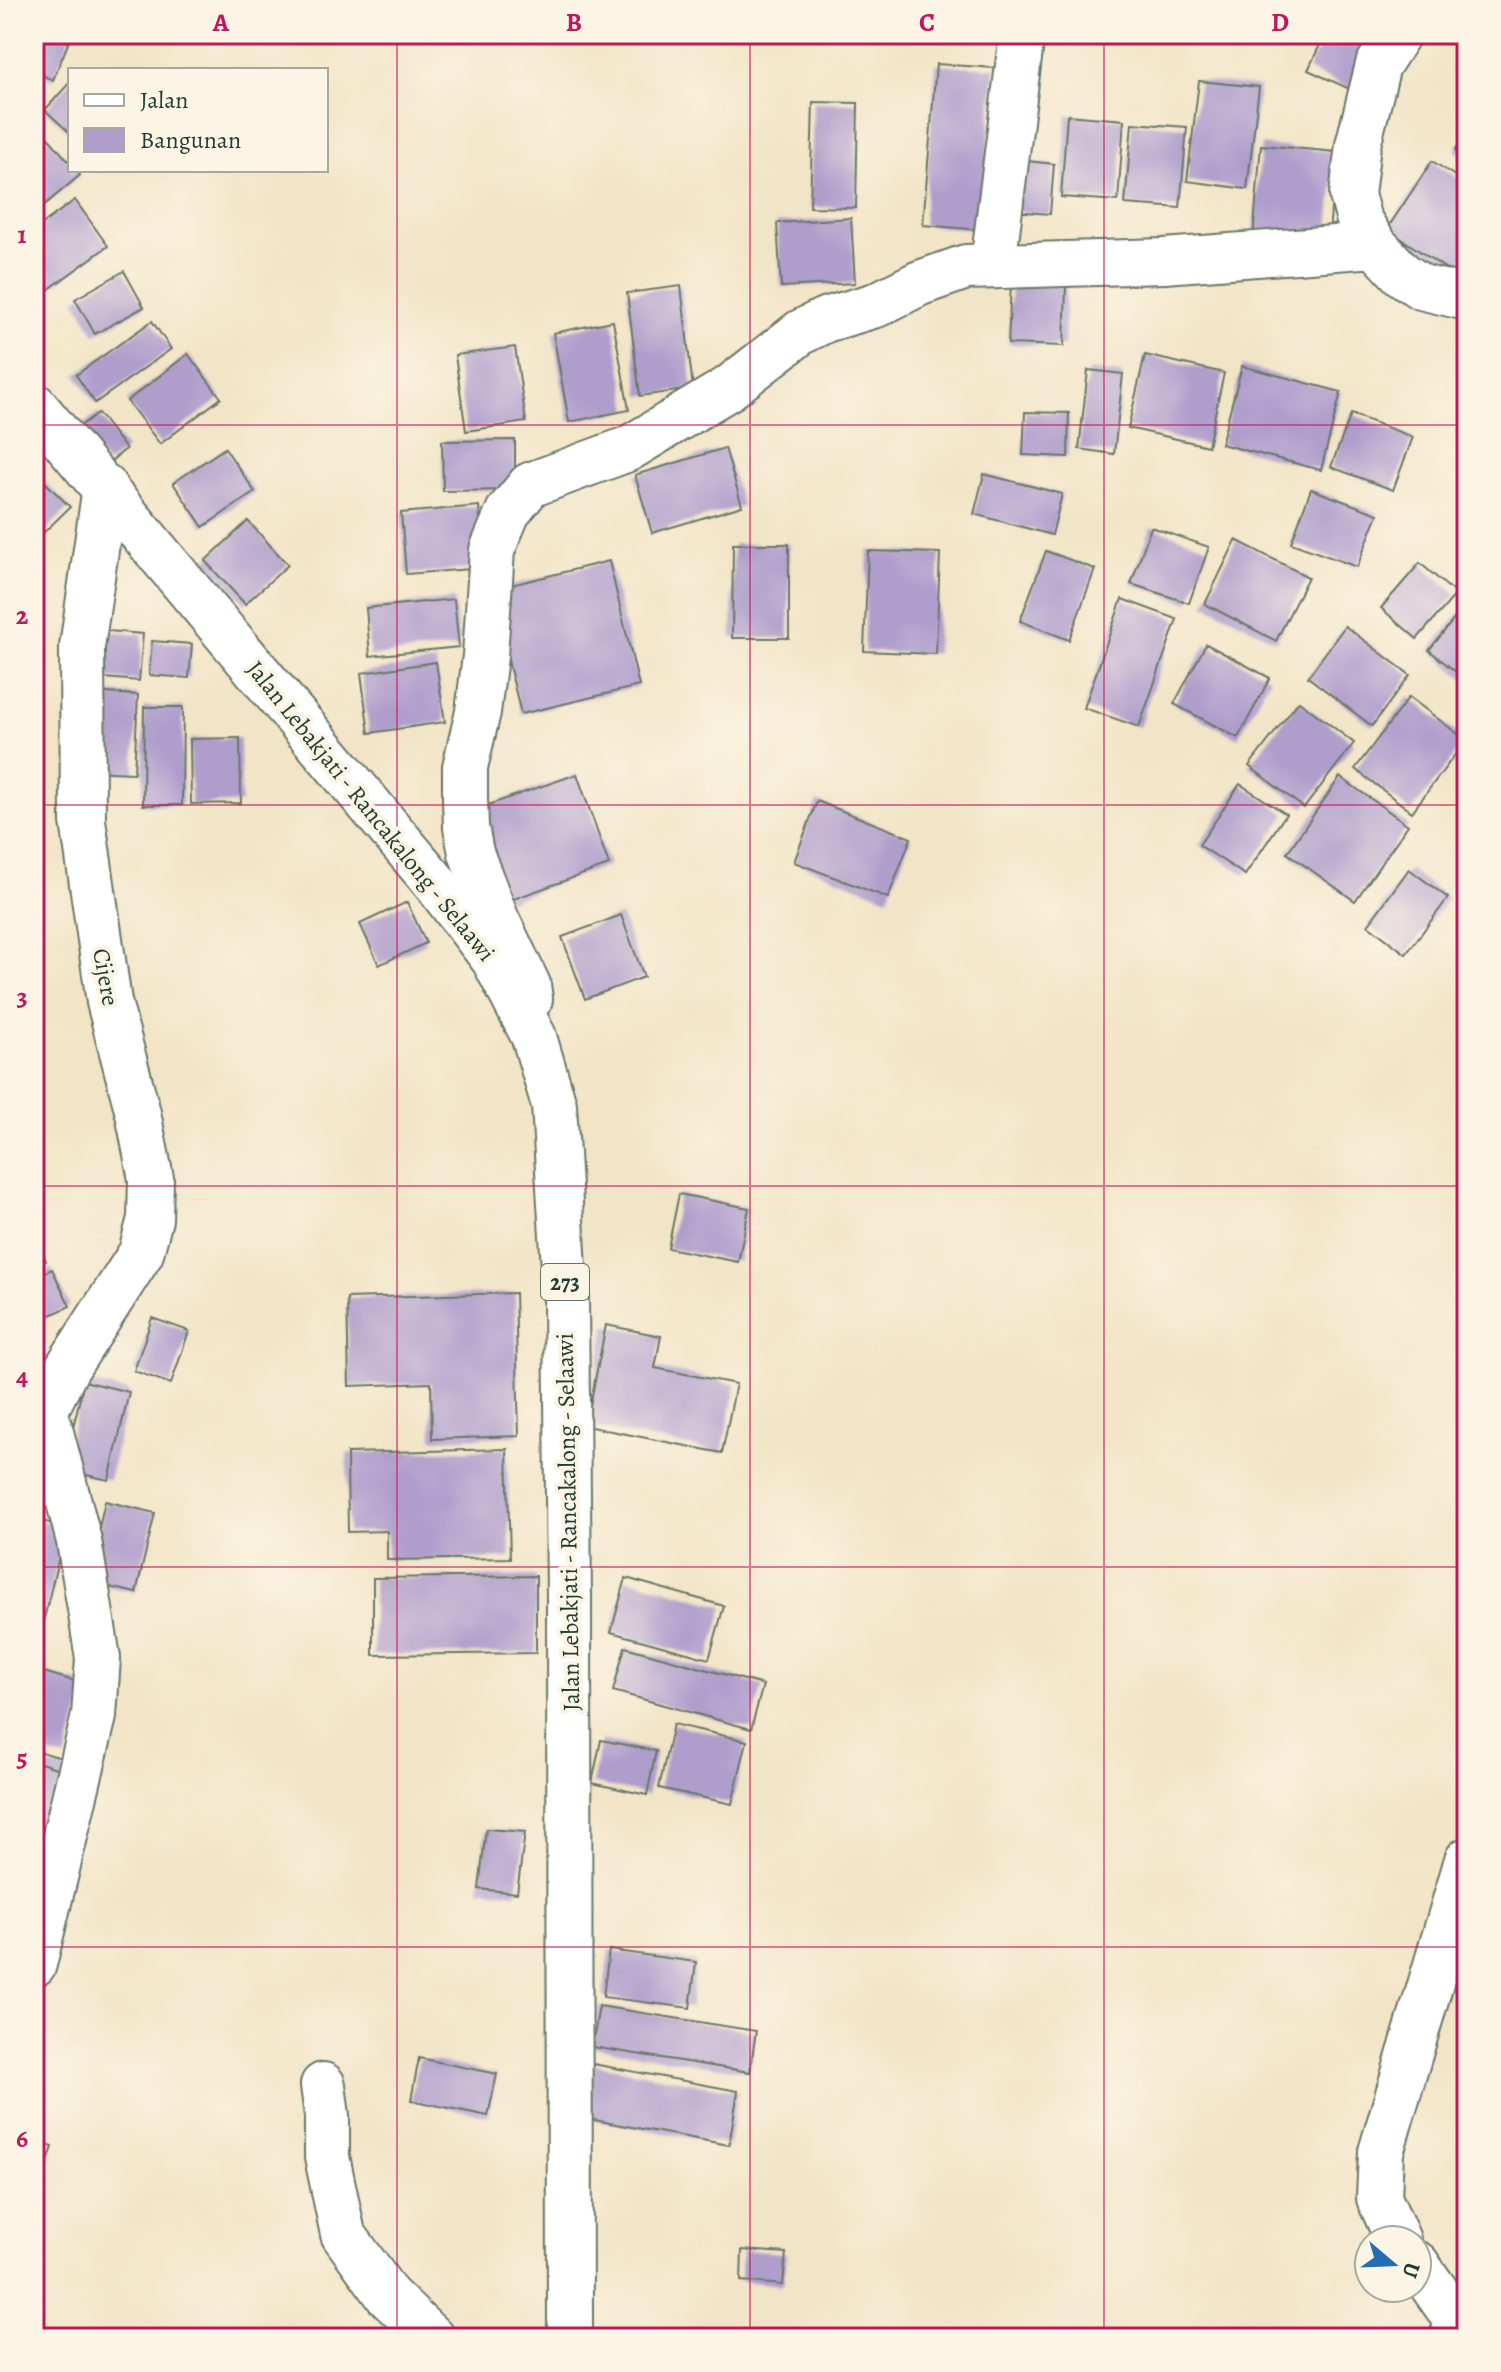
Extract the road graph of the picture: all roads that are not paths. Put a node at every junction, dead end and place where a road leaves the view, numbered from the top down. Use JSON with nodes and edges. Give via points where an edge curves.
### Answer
{"nodes":[{"id":1,"x":1022,"y":34,"type":"edge"},
{"id":2,"x":1398,"y":34,"type":"edge"},
{"id":3,"x":1375,"y":245,"type":"junction"},
{"id":4,"x":993,"y":264,"type":"junction"},
{"id":5,"x":1467,"y":298,"type":"edge"},
{"id":6,"x":34,"y":405,"type":"edge"},
{"id":7,"x":105,"y":487,"type":"junction"},
{"id":8,"x":534,"y":1037,"type":"junction"},
{"id":9,"x":39,"y":1421,"type":"edge"},
{"id":10,"x":1467,"y":1860,"type":"edge"},
{"id":11,"x":34,"y":1964,"type":"edge"},
{"id":12,"x":323,"y":2085,"type":"dead end"},
{"id":13,"x":1391,"y":2224,"type":"edge"},
{"id":14,"x":1433,"y":2287,"type":"edge"},
{"id":15,"x":432,"y":2338,"type":"edge"},
{"id":16,"x":570,"y":2338,"type":"edge"},
{"id":17,"x":1457,"y":2338,"type":"edge"}],
"edges":[{"from":1,"to":4,"type":"street"},
{"from":2,"to":3,"type":"street","via":[[1378,65],[1352,195],[1359,220]]},
{"from":3,"to":4,"type":"street","via":[[1164,261]]},
{"from":3,"to":5,"type":"street","via":[[1421,287]]},
{"from":4,"to":8,"type":"street","via":[[920,283],[801,332],[729,388],[628,449],[530,485],[508,512],[492,550],[478,712],[465,767],[466,827],[491,905],[528,985]]},
{"from":6,"to":7,"type":"street","name":"Jalan Lebakjati - Rancakalong - Selaawi","number":"273"},
{"from":7,"to":8,"type":"street","name":"Jalan Lebakjati - Rancakalong - Selaawi","number":"273","via":[[436,884],[494,960]]},
{"from":7,"to":9,"type":"street","name":"Cijere","via":[[82,647],[83,821],[109,1002],[151,1179],[150,1219],[141,1253]]},
{"from":8,"to":16,"type":"street","name":"Jalan Lebakjati - Rancakalong - Selaawi","number":"273","via":[[554,1105],[566,1301]]},
{"from":9,"to":11,"type":"street","via":[[79,1541],[98,1658],[94,1716]]},
{"from":10,"to":13,"type":"street","via":[[1381,2152],[1379,2198]]},
{"from":12,"to":15,"type":"street","via":[[327,2157],[343,2234],[388,2296]]},
{"from":14,"to":17,"type":"street","via":[[1452,2314]]}]}
